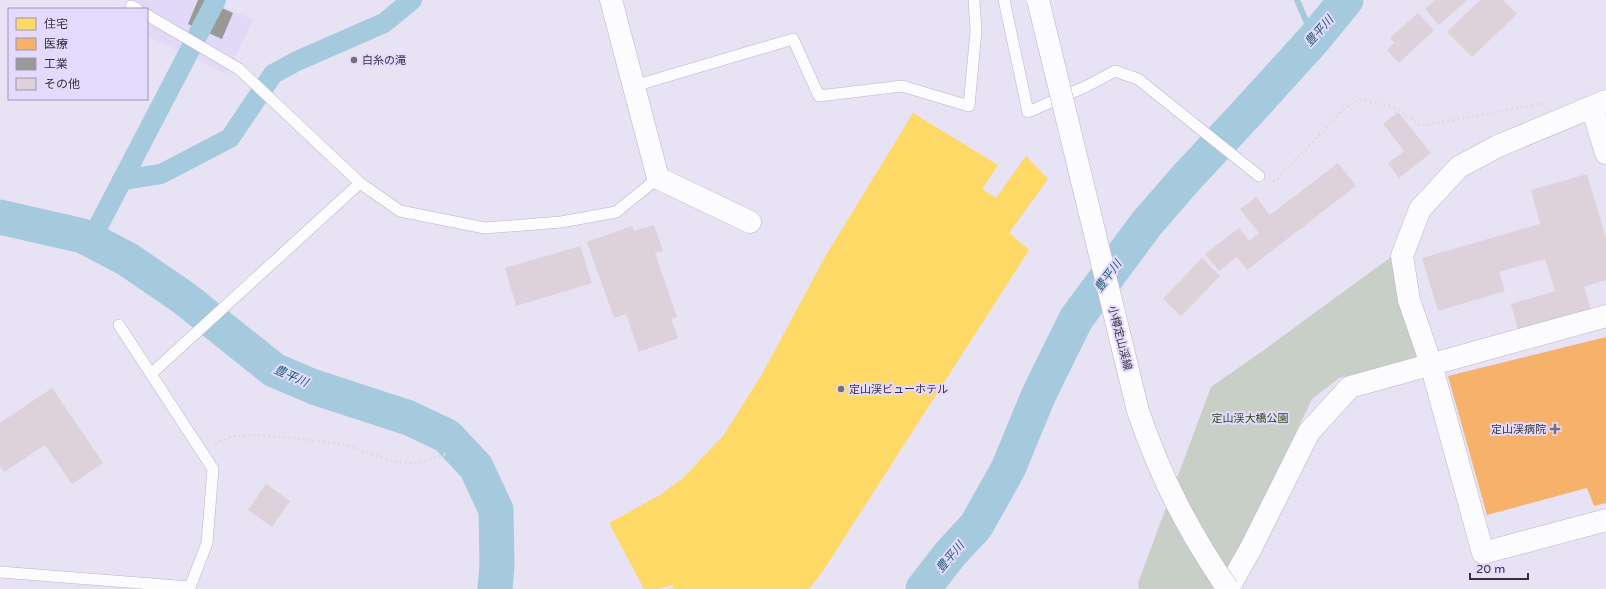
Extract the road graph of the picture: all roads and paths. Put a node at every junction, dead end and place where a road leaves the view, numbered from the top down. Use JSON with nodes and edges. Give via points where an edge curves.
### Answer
{"nodes":[{"id":1,"x":610,"y":0,"type":"edge"},
{"id":2,"x":974,"y":0,"type":"edge"},
{"id":3,"x":1004,"y":0,"type":"edge"},
{"id":4,"x":1038,"y":0,"type":"edge"},
{"id":5,"x":148,"y":16,"type":"edge"},
{"id":6,"x":634,"y":86,"type":"junction"},
{"id":7,"x":1547,"y":102,"type":"dead end"},
{"id":8,"x":1599,"y":104,"type":"edge"},
{"id":9,"x":1606,"y":153,"type":"edge"},
{"id":10,"x":1259,"y":176,"type":"joint"},
{"id":11,"x":658,"y":178,"type":"junction"},
{"id":12,"x":360,"y":183,"type":"junction"},
{"id":13,"x":750,"y":222,"type":"dead end"},
{"id":14,"x":1606,"y":316,"type":"edge"},
{"id":15,"x":119,"y":325,"type":"dead end"},
{"id":16,"x":1431,"y":364,"type":"junction"},
{"id":17,"x":151,"y":374,"type":"junction"},
{"id":18,"x":210,"y":446,"type":"dead end"},
{"id":19,"x":445,"y":454,"type":"dead end"},
{"id":20,"x":1606,"y":520,"type":"edge"},
{"id":21,"x":0,"y":572,"type":"edge"},
{"id":22,"x":1228,"y":589,"type":"edge"}],
"edges":[{"from":1,"to":6,"type":"street"},
{"from":2,"to":6,"type":"lane","via":[[976,31],[969,106],[902,86],[819,96],[793,39]]},
{"from":3,"to":10,"type":"lane","via":[[1028,112],[1115,71],[1138,80]]},
{"from":4,"to":22,"type":"street","name":"小樽定山渓線","bridge":true,"via":[[1138,411],[1152,452],[1174,500]]},
{"from":5,"to":12,"type":"lane","via":[[239,69]]},
{"from":6,"to":11,"type":"street"},
{"from":7,"to":10,"type":"path","via":[[1422,126],[1396,108],[1360,99],[1345,108],[1276,180],[1270,182]]},
{"from":8,"to":9,"type":"street"},
{"from":8,"to":16,"type":"street","via":[[1498,146],[1459,167],[1420,209],[1402,256],[1408,300]]},
{"from":11,"to":12,"type":"lane","via":[[616,212],[561,222],[485,228],[400,211]]},
{"from":11,"to":13,"type":"street"},
{"from":12,"to":17,"type":"lane"},
{"from":14,"to":16,"type":"street"},
{"from":15,"to":17,"type":"lane"},
{"from":16,"to":20,"type":"street","via":[[1483,553]]},
{"from":16,"to":22,"type":"street","via":[[1350,387],[1310,432]]},
{"from":17,"to":21,"type":"lane","via":[[213,468],[207,542],[190,587]]},
{"from":18,"to":19,"type":"path","via":[[233,436],[263,435],[343,444],[393,461],[414,464]]}]}
